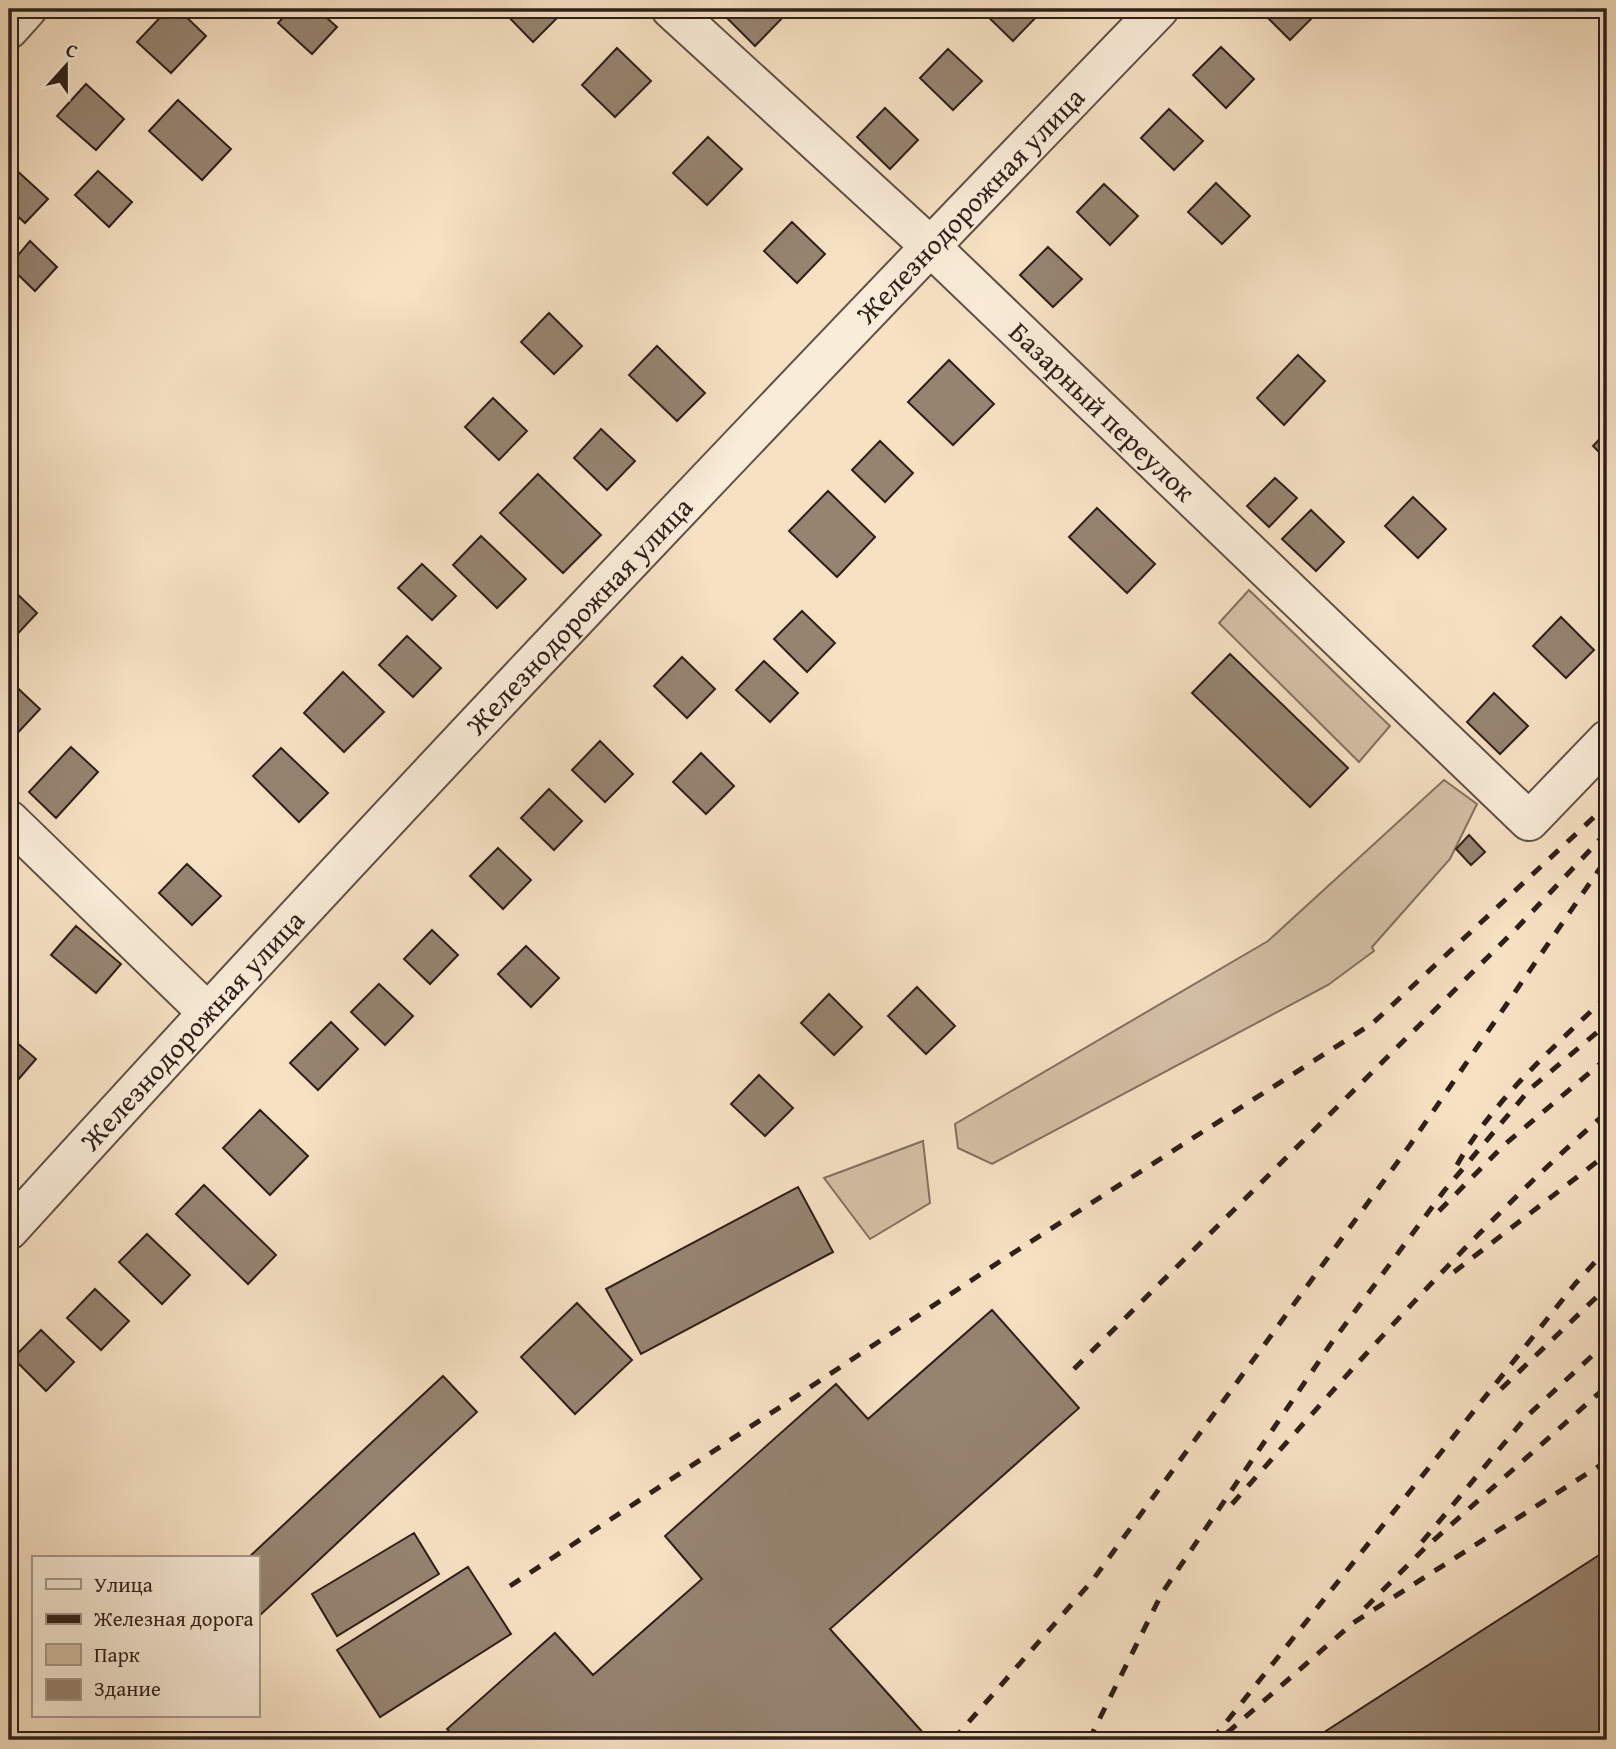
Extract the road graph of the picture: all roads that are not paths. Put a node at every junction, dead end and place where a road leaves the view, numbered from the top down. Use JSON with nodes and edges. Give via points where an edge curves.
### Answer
{"nodes":[{"id":1,"x":27,"y":9,"type":"edge"},
{"id":2,"x":671,"y":9,"type":"edge"},
{"id":3,"x":1159,"y":9,"type":"edge"},
{"id":4,"x":9,"y":29,"type":"edge"},
{"id":5,"x":930,"y":246,"type":"junction"},
{"id":6,"x":1607,"y":740,"type":"edge"},
{"id":7,"x":9,"y":820,"type":"edge"},
{"id":8,"x":207,"y":1012,"type":"junction"},
{"id":9,"x":9,"y":1230,"type":"edge"}],
"edges":[{"from":1,"to":4,"type":"street"},
{"from":2,"to":5,"type":"street","name":"Базарный переулок"},
{"from":3,"to":5,"type":"street","name":"Железнодорожная улица"},
{"from":5,"to":6,"type":"street","name":"Базарный переулок","via":[[1529,821]]},
{"from":5,"to":8,"type":"street","name":"Железнодорожная улица"},
{"from":7,"to":8,"type":"street"},
{"from":8,"to":9,"type":"street","name":"Железнодорожная улица"}]}
